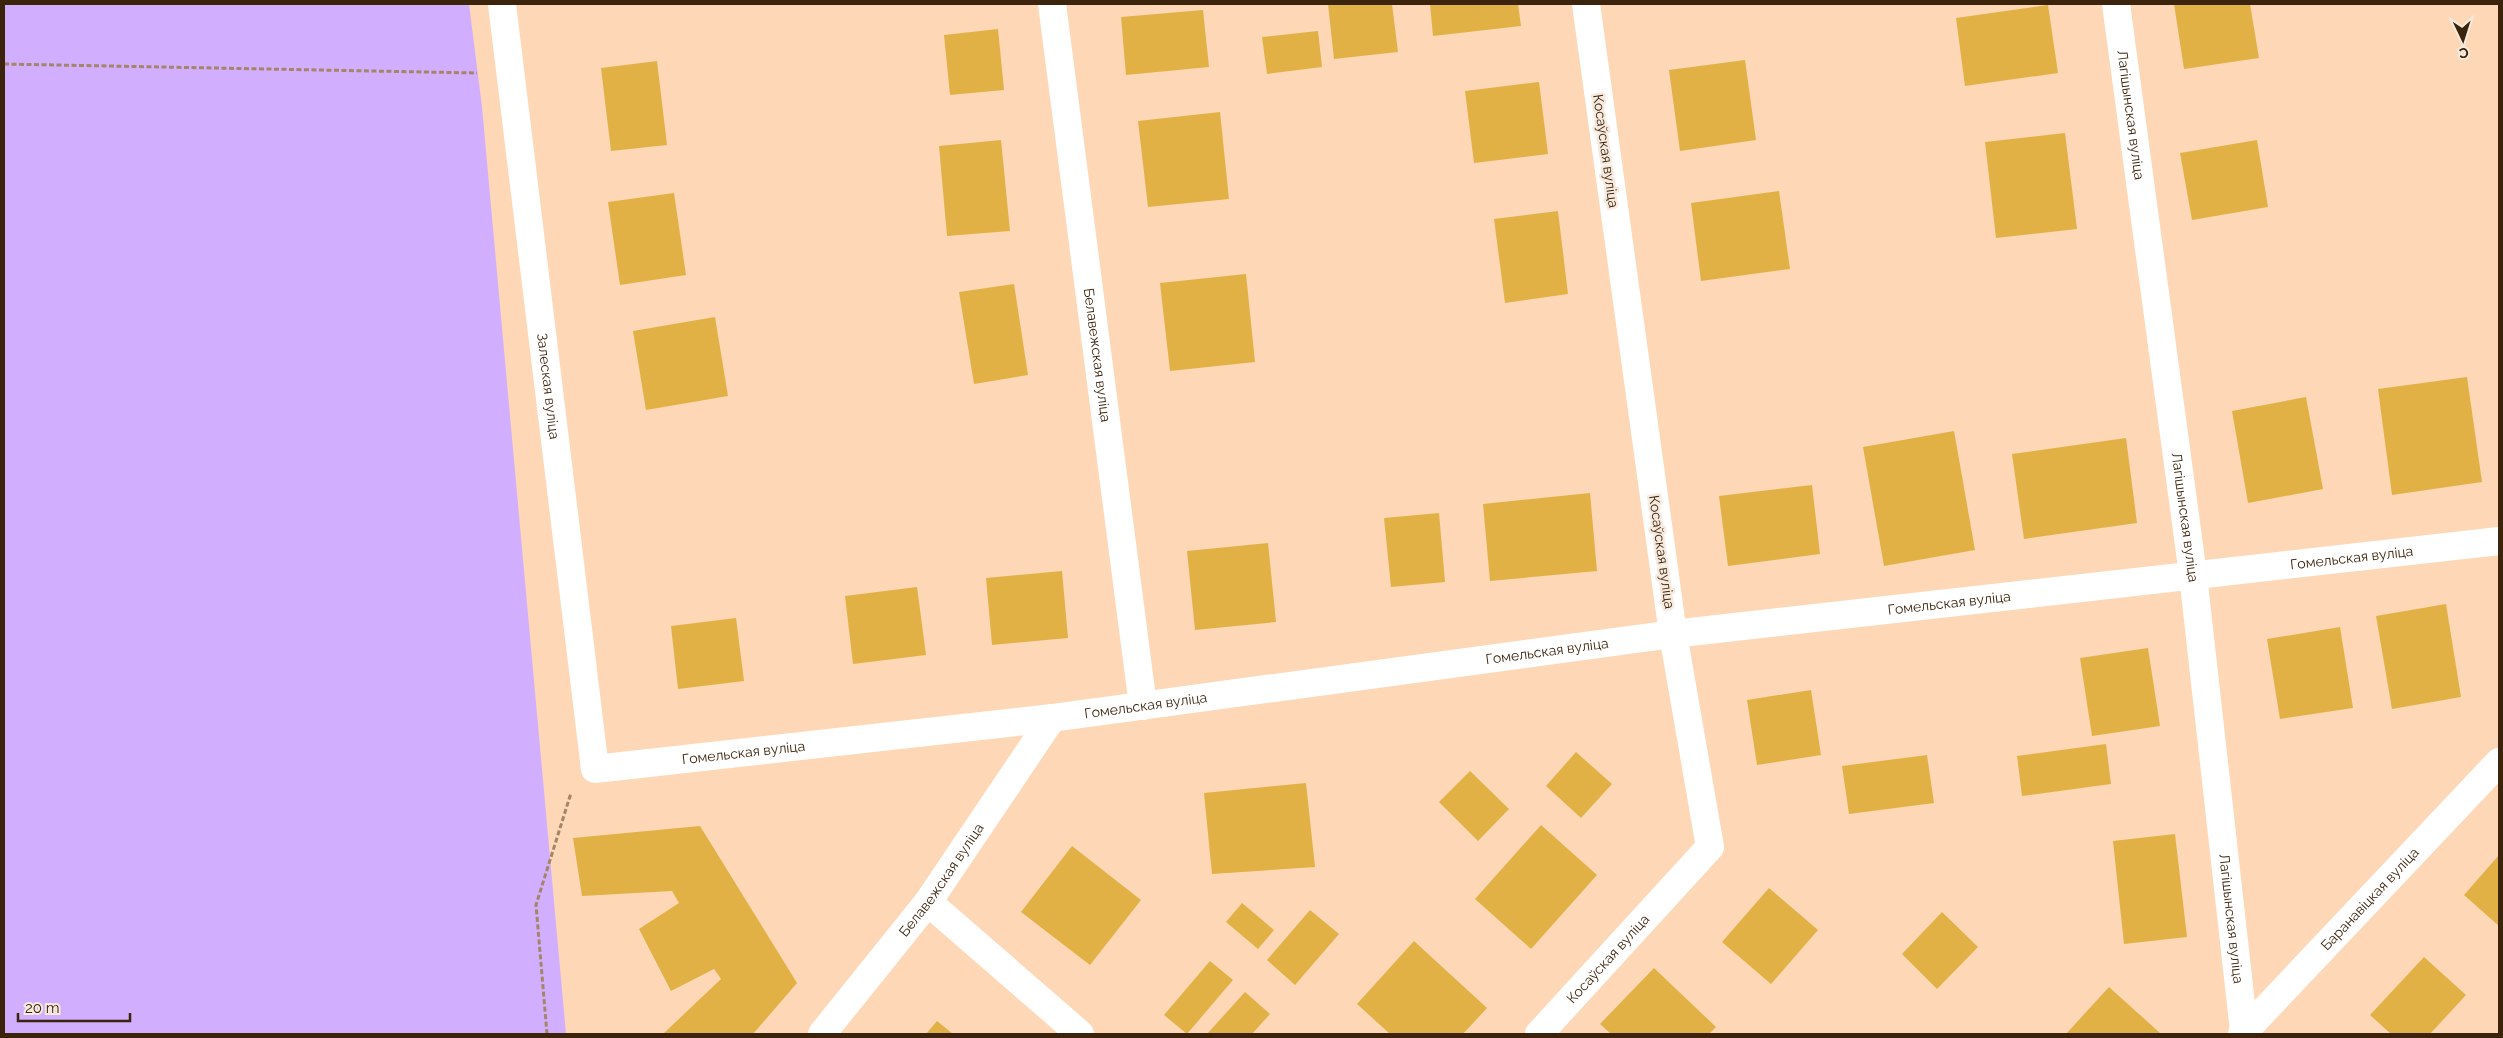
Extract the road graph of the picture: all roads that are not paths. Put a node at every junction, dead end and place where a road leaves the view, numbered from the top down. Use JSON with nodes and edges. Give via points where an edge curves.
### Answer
{"nodes":[{"id":1,"x":502,"y":4,"type":"edge"},
{"id":2,"x":1052,"y":4,"type":"edge"},
{"id":3,"x":1586,"y":4,"type":"edge"},
{"id":4,"x":2116,"y":4,"type":"edge"},
{"id":5,"x":2499,"y":541,"type":"edge"},
{"id":6,"x":2193,"y":575,"type":"junction"},
{"id":7,"x":1673,"y":634,"type":"junction"},
{"id":8,"x":1143,"y":706,"type":"junction"},
{"id":9,"x":1052,"y":718,"type":"junction"},
{"id":10,"x":2499,"y":762,"type":"edge"},
{"id":11,"x":594,"y":769,"type":"joint"},
{"id":12,"x":928,"y":902,"type":"junction"},
{"id":13,"x":2243,"y":1033,"type":"edge"},
{"id":14,"x":822,"y":1034,"type":"edge"},
{"id":15,"x":1080,"y":1034,"type":"edge"},
{"id":16,"x":1539,"y":1034,"type":"edge"}],
"edges":[{"from":1,"to":11,"type":"street","name":"Залеская вуліца"},
{"from":2,"to":8,"type":"street","name":"Белавежская вуліца"},
{"from":3,"to":7,"type":"street","name":"Косаўская вуліца"},
{"from":4,"to":6,"type":"street","name":"Лагішынская вуліца"},
{"from":5,"to":6,"type":"street","name":"Гомельская вуліца"},
{"from":6,"to":7,"type":"street","name":"Гомельская вуліца"},
{"from":6,"to":13,"type":"street","name":"Лагішынская вуліца"},
{"from":7,"to":8,"type":"street","name":"Гомельская вуліца"},
{"from":7,"to":16,"type":"street","name":"Косаўская вуліца","via":[[1710,848]]},
{"from":8,"to":9,"type":"street","name":"Гомельская вуліца"},
{"from":9,"to":11,"type":"street","name":"Гомельская вуліца"},
{"from":9,"to":12,"type":"street","name":"Белавежская вуліца"},
{"from":10,"to":13,"type":"street","name":"Баранавіцкая вуліца"},
{"from":12,"to":14,"type":"street","name":"Белавежская вуліца"},
{"from":12,"to":15,"type":"street"}]}
